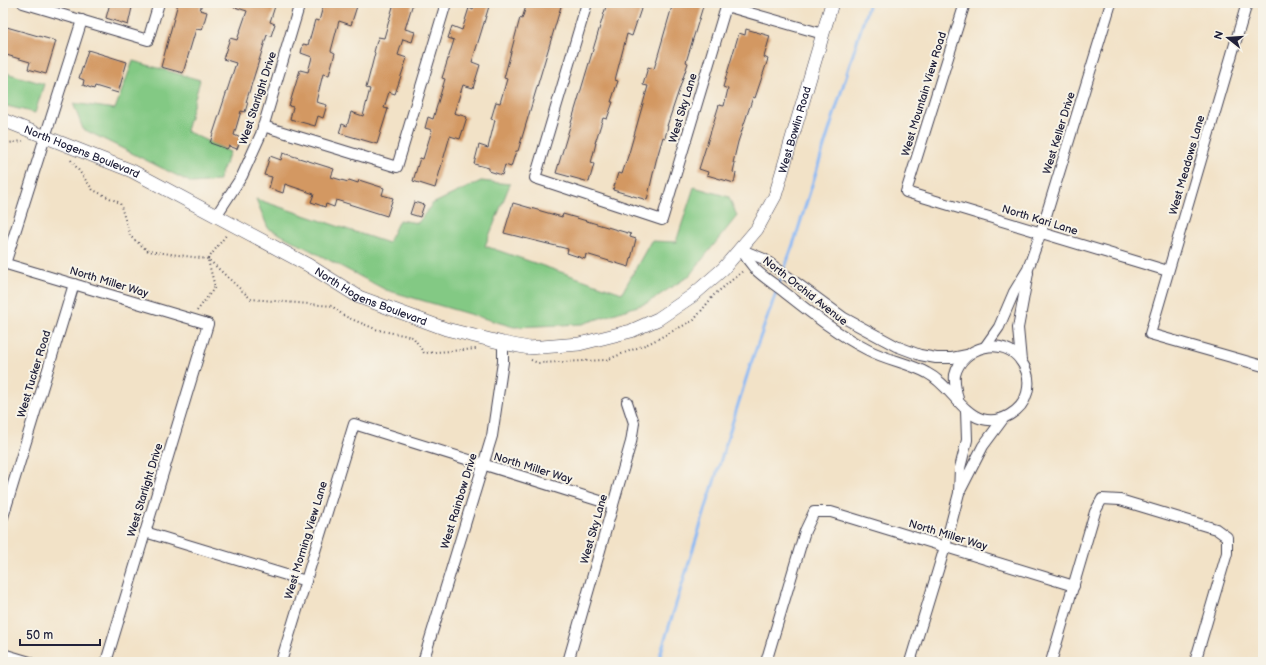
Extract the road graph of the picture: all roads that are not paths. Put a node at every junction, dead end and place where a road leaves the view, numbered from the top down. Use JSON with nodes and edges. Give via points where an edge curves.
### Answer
{"nodes":[{"id":1,"x":23,"y":3,"type":"edge"},
{"id":2,"x":159,"y":3,"type":"edge"},
{"id":3,"x":300,"y":3,"type":"edge"},
{"id":4,"x":446,"y":3,"type":"edge"},
{"id":5,"x":587,"y":3,"type":"edge"},
{"id":6,"x":832,"y":3,"type":"edge"},
{"id":7,"x":965,"y":3,"type":"edge"},
{"id":8,"x":1111,"y":3,"type":"edge"},
{"id":9,"x":1247,"y":3,"type":"edge"},
{"id":10,"x":727,"y":4,"type":"edge"},
{"id":11,"x":82,"y":20,"type":"junction"},
{"id":12,"x":823,"y":34,"type":"junction"},
{"id":13,"x":3,"y":120,"type":"edge"},
{"id":14,"x":263,"y":126,"type":"junction"},
{"id":15,"x":46,"y":136,"type":"junction"},
{"id":16,"x":906,"y":192,"type":"joint"},
{"id":17,"x":216,"y":216,"type":"junction"},
{"id":18,"x":1041,"y":232,"type":"junction"},
{"id":19,"x":741,"y":249,"type":"junction"},
{"id":20,"x":4,"y":263,"type":"edge"},
{"id":21,"x":1028,"y":269,"type":"junction"},
{"id":22,"x":1168,"y":271,"type":"junction"},
{"id":23,"x":74,"y":284,"type":"junction"},
{"id":24,"x":208,"y":324,"type":"joint"},
{"id":25,"x":503,"y":343,"type":"junction"},
{"id":26,"x":985,"y":347,"type":"junction"},
{"id":27,"x":967,"y":355,"type":"junction"},
{"id":28,"x":1021,"y":361,"type":"junction"},
{"id":29,"x":1263,"y":366,"type":"edge"},
{"id":30,"x":958,"y":399,"type":"junction"},
{"id":31,"x":627,"y":402,"type":"dead end"},
{"id":32,"x":966,"y":410,"type":"junction"},
{"id":33,"x":1002,"y":419,"type":"junction"},
{"id":34,"x":354,"y":424,"type":"joint"},
{"id":35,"x":483,"y":465,"type":"junction"},
{"id":36,"x":959,"y":493,"type":"junction"},
{"id":37,"x":613,"y":505,"type":"junction"},
{"id":38,"x":3,"y":517,"type":"edge"},
{"id":39,"x":145,"y":532,"type":"junction"},
{"id":40,"x":946,"y":547,"type":"junction"},
{"id":41,"x":306,"y":581,"type":"junction"},
{"id":42,"x":1074,"y":586,"type":"junction"},
{"id":43,"x":3,"y":654,"type":"edge"},
{"id":44,"x":30,"y":662,"type":"edge"},
{"id":45,"x":106,"y":662,"type":"edge"},
{"id":46,"x":282,"y":662,"type":"edge"},
{"id":47,"x":423,"y":662,"type":"edge"},
{"id":48,"x":568,"y":662,"type":"edge"},
{"id":49,"x":766,"y":662,"type":"edge"},
{"id":50,"x":910,"y":662,"type":"edge"},
{"id":51,"x":1051,"y":662,"type":"edge"},
{"id":52,"x":1195,"y":662,"type":"edge"}],
"edges":[{"from":1,"to":11,"type":"street"},
{"from":2,"to":11,"type":"street","via":[[148,40]]},
{"from":3,"to":14,"type":"street","name":"West Starlight Drive"},
{"from":4,"to":14,"type":"street","via":[[397,167]]},
{"from":5,"to":10,"type":"street","name":"West Sky Lane","via":[[535,178],[662,220]]},
{"from":6,"to":12,"type":"street","name":"West Bowlin Road"},
{"from":7,"to":16,"type":"street","name":"West Mountain View Road"},
{"from":8,"to":18,"type":"street","name":"West Keller Drive"},
{"from":9,"to":22,"type":"street","name":"West Meadows Lane"},
{"from":10,"to":12,"type":"street"},
{"from":11,"to":15,"type":"street"},
{"from":12,"to":19,"type":"street","name":"West Bowlin Road","via":[[775,196],[757,229]]},
{"from":13,"to":15,"type":"street","name":"North Hogens Boulevard"},
{"from":14,"to":17,"type":"street","name":"West Starlight Drive","via":[[242,176]]},
{"from":15,"to":17,"type":"street","name":"North Hogens Boulevard","via":[[132,171]]},
{"from":15,"to":20,"type":"street"},
{"from":16,"to":18,"type":"street","name":"North Kari Lane"},
{"from":17,"to":25,"type":"street","name":"North Hogens Boulevard","via":[[359,297],[446,329]]},
{"from":18,"to":21,"type":"street","name":"West Keller Drive"},
{"from":18,"to":22,"type":"street","name":"North Kari Lane"},
{"from":19,"to":25,"type":"street","name":"North Hogens Boulevard","via":[[723,270],[692,296],[658,319],[631,331],[579,344],[529,348]]},
{"from":19,"to":27,"type":"street","name":"North Orchid Avenue","via":[[764,259],[844,318],[896,346],[936,358]]},
{"from":19,"to":30,"type":"street","name":"North Orchid Avenue","via":[[756,270],[832,329],[869,350],[928,373]]},
{"from":20,"to":23,"type":"street","name":"North Miller Way"},
{"from":21,"to":26,"type":"street","name":"West Keller Drive","via":[[1014,292],[999,327]]},
{"from":21,"to":28,"type":"street","name":"West Keller Drive","via":[[1018,328]]},
{"from":22,"to":29,"type":"street","name":"West Meadows Lane","via":[[1150,334]]},
{"from":23,"to":24,"type":"street","name":"North Miller Way"},
{"from":23,"to":38,"type":"street","name":"West Tucker Road"},
{"from":24,"to":39,"type":"street","name":"West Starlight Drive"},
{"from":25,"to":35,"type":"street","name":"West Rainbow Drive","via":[[503,362],[492,436]]},
{"from":26,"to":27,"type":"street"},
{"from":26,"to":28,"type":"street","via":[[1005,348]]},
{"from":27,"to":30,"type":"street","via":[[955,376]]},
{"from":28,"to":33,"type":"street","via":[[1028,377],[1027,394],[1013,413]]},
{"from":30,"to":32,"type":"street"},
{"from":31,"to":37,"type":"street","name":"West Sky Lane","via":[[634,423]]},
{"from":32,"to":33,"type":"street","via":[[983,419]]},
{"from":32,"to":36,"type":"street","via":[[967,440],[960,468]]},
{"from":33,"to":36,"type":"street","via":[[983,446]]},
{"from":34,"to":35,"type":"street","name":"North Miller Way"},
{"from":34,"to":41,"type":"street","name":"West Morning View Lane"},
{"from":35,"to":37,"type":"street","name":"North Miller Way"},
{"from":35,"to":47,"type":"street","name":"West Rainbow Drive"},
{"from":36,"to":40,"type":"street"},
{"from":37,"to":48,"type":"street","name":"West Sky Lane"},
{"from":39,"to":41,"type":"street"},
{"from":39,"to":45,"type":"street","name":"West Starlight Drive"},
{"from":40,"to":42,"type":"street","name":"North Miller Way"},
{"from":40,"to":49,"type":"street","name":"North Miller Way","via":[[831,512],[814,512],[805,531]]},
{"from":40,"to":50,"type":"street"},
{"from":41,"to":46,"type":"street","name":"West Morning View Lane"},
{"from":42,"to":51,"type":"street"},
{"from":42,"to":52,"type":"street","via":[[1095,512],[1102,499],[1120,500],[1216,529],[1227,537],[1227,553]]},
{"from":43,"to":44,"type":"street"}]}
